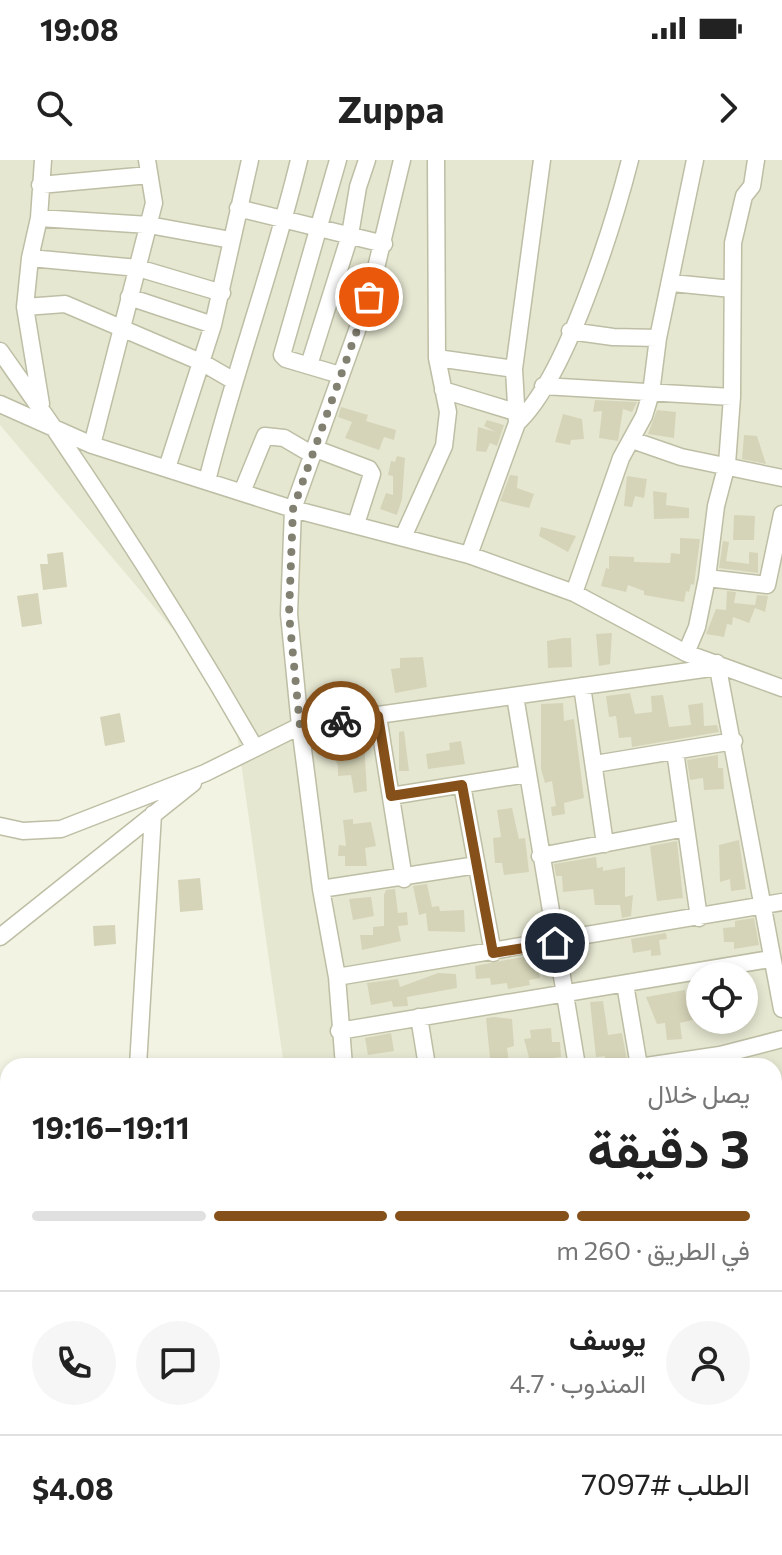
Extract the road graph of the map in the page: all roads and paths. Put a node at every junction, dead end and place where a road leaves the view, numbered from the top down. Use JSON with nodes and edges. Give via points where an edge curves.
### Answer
{"nodes":[{"id":1,"x":43,"y":160,"type":"edge"},
{"id":2,"x":250,"y":160,"type":"edge"},
{"id":3,"x":299,"y":160,"type":"edge"},
{"id":4,"x":338,"y":160,"type":"edge"},
{"id":5,"x":367,"y":160,"type":"edge"},
{"id":6,"x":402,"y":160,"type":"edge"},
{"id":7,"x":436,"y":160,"type":"edge"},
{"id":8,"x":542,"y":160,"type":"edge"},
{"id":9,"x":630,"y":160,"type":"edge"},
{"id":10,"x":695,"y":160,"type":"edge"},
{"id":11,"x":756,"y":160,"type":"edge"},
{"id":12,"x":148,"y":168,"type":"edge"},
{"id":13,"x":40,"y":185,"type":"junction"},
{"id":14,"x":238,"y":208,"type":"junction"},
{"id":15,"x":39,"y":218,"type":"junction"},
{"id":16,"x":285,"y":221,"type":"junction"},
{"id":17,"x":149,"y":225,"type":"junction"},
{"id":18,"x":320,"y":228,"type":"junction"},
{"id":19,"x":350,"y":235,"type":"junction"},
{"id":20,"x":231,"y":240,"type":"junction"},
{"id":21,"x":384,"y":244,"type":"junction"},
{"id":22,"x":30,"y":258,"type":"junction"},
{"id":23,"x":138,"y":268,"type":"junction"},
{"id":24,"x":672,"y":283,"type":"junction"},
{"id":25,"x":732,"y":289,"type":"junction"},
{"id":26,"x":222,"y":293,"type":"junction"},
{"id":27,"x":129,"y":297,"type":"junction"},
{"id":28,"x":25,"y":307,"type":"junction"},
{"id":29,"x":213,"y":325,"type":"junction"},
{"id":30,"x":121,"y":326,"type":"junction"},
{"id":31,"x":570,"y":331,"type":"junction"},
{"id":32,"x":658,"y":338,"type":"junction"},
{"id":33,"x":0,"y":351,"type":"edge"},
{"id":34,"x":437,"y":358,"type":"junction"},
{"id":35,"x":203,"y":363,"type":"junction"},
{"id":36,"x":309,"y":365,"type":"junction"},
{"id":37,"x":514,"y":369,"type":"junction"},
{"id":38,"x":340,"y":375,"type":"junction"},
{"id":39,"x":234,"y":381,"type":"junction"},
{"id":40,"x":543,"y":386,"type":"junction"},
{"id":41,"x":443,"y":390,"type":"junction"},
{"id":42,"x":651,"y":393,"type":"junction"},
{"id":43,"x":732,"y":397,"type":"junction"},
{"id":44,"x":0,"y":404,"type":"edge"},
{"id":45,"x":42,"y":410,"type":"junction"},
{"id":46,"x":516,"y":417,"type":"junction"},
{"id":47,"x":59,"y":433,"type":"junction"},
{"id":48,"x":632,"y":440,"type":"junction"},
{"id":49,"x":92,"y":445,"type":"junction"},
{"id":50,"x":314,"y":452,"type":"junction"},
{"id":51,"x":727,"y":464,"type":"junction"},
{"id":52,"x":167,"y":468,"type":"junction"},
{"id":53,"x":782,"y":478,"type":"edge"},
{"id":54,"x":207,"y":481,"type":"junction"},
{"id":55,"x":242,"y":492,"type":"junction"},
{"id":56,"x":293,"y":509,"type":"junction"},
{"id":57,"x":782,"y":514,"type":"edge"},
{"id":58,"x":356,"y":524,"type":"junction"},
{"id":59,"x":404,"y":535,"type":"junction"},
{"id":60,"x":469,"y":555,"type":"junction"},
{"id":61,"x":707,"y":578,"type":"junction"},
{"id":62,"x":574,"y":593,"type":"junction"},
{"id":63,"x":686,"y":653,"type":"junction"},
{"id":64,"x":718,"y":665,"type":"junction"},
{"id":65,"x":582,"y":686,"type":"junction"},
{"id":66,"x":782,"y":688,"type":"edge"},
{"id":67,"x":515,"y":696,"type":"junction"},
{"id":68,"x":378,"y":716,"type":"junction"},
{"id":69,"x":300,"y":726,"type":"junction"},
{"id":70,"x":734,"y":741,"type":"junction"},
{"id":71,"x":255,"y":748,"type":"junction"},
{"id":72,"x":675,"y":751,"type":"junction"},
{"id":73,"x":595,"y":764,"type":"junction"},
{"id":74,"x":205,"y":773,"type":"junction"},
{"id":75,"x":527,"y":774,"type":"junction"},
{"id":76,"x":462,"y":785,"type":"junction"},
{"id":77,"x":391,"y":796,"type":"junction"},
{"id":78,"x":153,"y":814,"type":"junction"},
{"id":79,"x":0,"y":826,"type":"edge"},
{"id":80,"x":686,"y":828,"type":"junction"},
{"id":81,"x":605,"y":844,"type":"junction"},
{"id":82,"x":540,"y":856,"type":"junction"},
{"id":83,"x":477,"y":865,"type":"junction"},
{"id":84,"x":404,"y":879,"type":"junction"},
{"id":85,"x":321,"y":889,"type":"junction"},
{"id":86,"x":782,"y":902,"type":"edge"},
{"id":87,"x":763,"y":905,"type":"junction"},
{"id":88,"x":699,"y":918,"type":"junction"},
{"id":89,"x":0,"y":937,"type":"edge"},
{"id":90,"x":555,"y":943,"type":"junction"},
{"id":91,"x":493,"y":953,"type":"junction"},
{"id":92,"x":770,"y":959,"type":"junction"},
{"id":93,"x":337,"y":977,"type":"junction"},
{"id":94,"x":625,"y":984,"type":"junction"},
{"id":95,"x":565,"y":994,"type":"junction"},
{"id":96,"x":782,"y":1009,"type":"edge"},
{"id":97,"x":419,"y":1017,"type":"junction"},
{"id":98,"x":339,"y":1031,"type":"junction"},
{"id":99,"x":782,"y":1039,"type":"edge"},
{"id":100,"x":138,"y":1058,"type":"edge"},
{"id":101,"x":343,"y":1058,"type":"edge"},
{"id":102,"x":426,"y":1058,"type":"edge"},
{"id":103,"x":576,"y":1058,"type":"edge"},
{"id":104,"x":638,"y":1058,"type":"edge"},
{"id":105,"x":726,"y":1058,"type":"edge"}],
"edges":[{"from":1,"to":13,"type":"street"},
{"from":2,"to":14,"type":"street"},
{"from":3,"to":16,"type":"street"},
{"from":4,"to":18,"type":"street"},
{"from":5,"to":19,"type":"street"},
{"from":6,"to":21,"type":"street"},
{"from":7,"to":34,"type":"street"},
{"from":8,"to":37,"type":"street"},
{"from":9,"to":31,"type":"street","via":[[613,224]]},
{"from":10,"to":24,"type":"street"},
{"from":11,"to":25,"type":"street","via":[[733,243]]},
{"from":12,"to":13,"type":"street"},
{"from":12,"to":17,"type":"street","via":[[154,196]]},
{"from":13,"to":15,"type":"street"},
{"from":14,"to":16,"type":"street"},
{"from":14,"to":20,"type":"street"},
{"from":15,"to":17,"type":"street"},
{"from":15,"to":22,"type":"street"},
{"from":16,"to":18,"type":"street"},
{"from":16,"to":39,"type":"street"},
{"from":17,"to":20,"type":"street"},
{"from":17,"to":23,"type":"street"},
{"from":18,"to":19,"type":"street"},
{"from":18,"to":36,"type":"street","via":[[282,355]]},
{"from":19,"to":21,"type":"street"},
{"from":19,"to":36,"type":"street"},
{"from":20,"to":26,"type":"street"},
{"from":21,"to":38,"type":"street"},
{"from":22,"to":23,"type":"street"},
{"from":22,"to":28,"type":"street"},
{"from":23,"to":26,"type":"street"},
{"from":23,"to":27,"type":"street"},
{"from":24,"to":25,"type":"street"},
{"from":24,"to":32,"type":"street"},
{"from":25,"to":43,"type":"street"},
{"from":26,"to":29,"type":"street"},
{"from":27,"to":29,"type":"street"},
{"from":27,"to":30,"type":"street"},
{"from":28,"to":30,"type":"street","via":[[65,304]]},
{"from":28,"to":45,"type":"street"},
{"from":29,"to":35,"type":"street"},
{"from":30,"to":35,"type":"street"},
{"from":30,"to":49,"type":"street"},
{"from":31,"to":32,"type":"street"},
{"from":31,"to":40,"type":"street"},
{"from":32,"to":42,"type":"street"},
{"from":33,"to":45,"type":"street"},
{"from":34,"to":37,"type":"street"},
{"from":34,"to":41,"type":"street"},
{"from":35,"to":39,"type":"street"},
{"from":35,"to":52,"type":"street"},
{"from":36,"to":38,"type":"street"},
{"from":37,"to":46,"type":"street"},
{"from":38,"to":50,"type":"street"},
{"from":39,"to":54,"type":"street"},
{"from":40,"to":42,"type":"street"},
{"from":40,"to":46,"type":"street","via":[[532,407]]},
{"from":41,"to":46,"type":"street"},
{"from":41,"to":59,"type":"street","via":[[448,412],[444,446]]},
{"from":42,"to":43,"type":"street"},
{"from":42,"to":48,"type":"street"},
{"from":43,"to":51,"type":"street"},
{"from":44,"to":47,"type":"street"},
{"from":45,"to":47,"type":"street"},
{"from":46,"to":60,"type":"street"},
{"from":47,"to":49,"type":"street"},
{"from":47,"to":71,"type":"street"},
{"from":48,"to":51,"type":"street","via":[[681,457]]},
{"from":48,"to":62,"type":"street"},
{"from":49,"to":52,"type":"street"},
{"from":50,"to":55,"type":"street","via":[[265,436]]},
{"from":50,"to":56,"type":"street"},
{"from":50,"to":58,"type":"street","via":[[372,474]]},
{"from":51,"to":53,"type":"street"},
{"from":51,"to":61,"type":"street"},
{"from":52,"to":54,"type":"street"},
{"from":54,"to":55,"type":"street"},
{"from":55,"to":56,"type":"street"},
{"from":56,"to":58,"type":"street"},
{"from":56,"to":69,"type":"street","via":[[289,614]]},
{"from":57,"to":61,"type":"street","via":[[767,585]]},
{"from":58,"to":59,"type":"street"},
{"from":59,"to":60,"type":"street"},
{"from":60,"to":62,"type":"street"},
{"from":61,"to":63,"type":"street"},
{"from":62,"to":63,"type":"street"},
{"from":63,"to":64,"type":"street"},
{"from":64,"to":65,"type":"street"},
{"from":64,"to":66,"type":"street"},
{"from":64,"to":70,"type":"street"},
{"from":65,"to":67,"type":"street"},
{"from":65,"to":73,"type":"street"},
{"from":67,"to":68,"type":"street"},
{"from":67,"to":75,"type":"street"},
{"from":68,"to":69,"type":"street"},
{"from":68,"to":77,"type":"street"},
{"from":69,"to":71,"type":"street"},
{"from":69,"to":85,"type":"street"},
{"from":70,"to":72,"type":"street"},
{"from":70,"to":87,"type":"street"},
{"from":71,"to":74,"type":"street"},
{"from":72,"to":73,"type":"street"},
{"from":72,"to":80,"type":"street"},
{"from":73,"to":81,"type":"street"},
{"from":74,"to":78,"type":"street"},
{"from":74,"to":79,"type":"street","via":[[61,829]]},
{"from":75,"to":76,"type":"street"},
{"from":75,"to":82,"type":"street"},
{"from":76,"to":77,"type":"street"},
{"from":76,"to":83,"type":"street"},
{"from":77,"to":84,"type":"street"},
{"from":78,"to":89,"type":"street"},
{"from":78,"to":100,"type":"street"},
{"from":80,"to":81,"type":"street"},
{"from":80,"to":88,"type":"street"},
{"from":81,"to":82,"type":"street"},
{"from":82,"to":90,"type":"street"},
{"from":83,"to":84,"type":"street"},
{"from":83,"to":91,"type":"street"},
{"from":84,"to":85,"type":"street"},
{"from":85,"to":93,"type":"street"},
{"from":86,"to":87,"type":"street"},
{"from":87,"to":88,"type":"street"},
{"from":87,"to":92,"type":"street"},
{"from":88,"to":90,"type":"street"},
{"from":90,"to":91,"type":"street"},
{"from":90,"to":95,"type":"street"},
{"from":91,"to":93,"type":"street"},
{"from":92,"to":94,"type":"street"},
{"from":92,"to":96,"type":"street"},
{"from":93,"to":98,"type":"street"},
{"from":94,"to":95,"type":"street"},
{"from":94,"to":104,"type":"street"},
{"from":95,"to":97,"type":"street"},
{"from":95,"to":103,"type":"street"},
{"from":97,"to":98,"type":"street"},
{"from":97,"to":102,"type":"street"},
{"from":98,"to":101,"type":"street"},
{"from":99,"to":105,"type":"street"}]}
